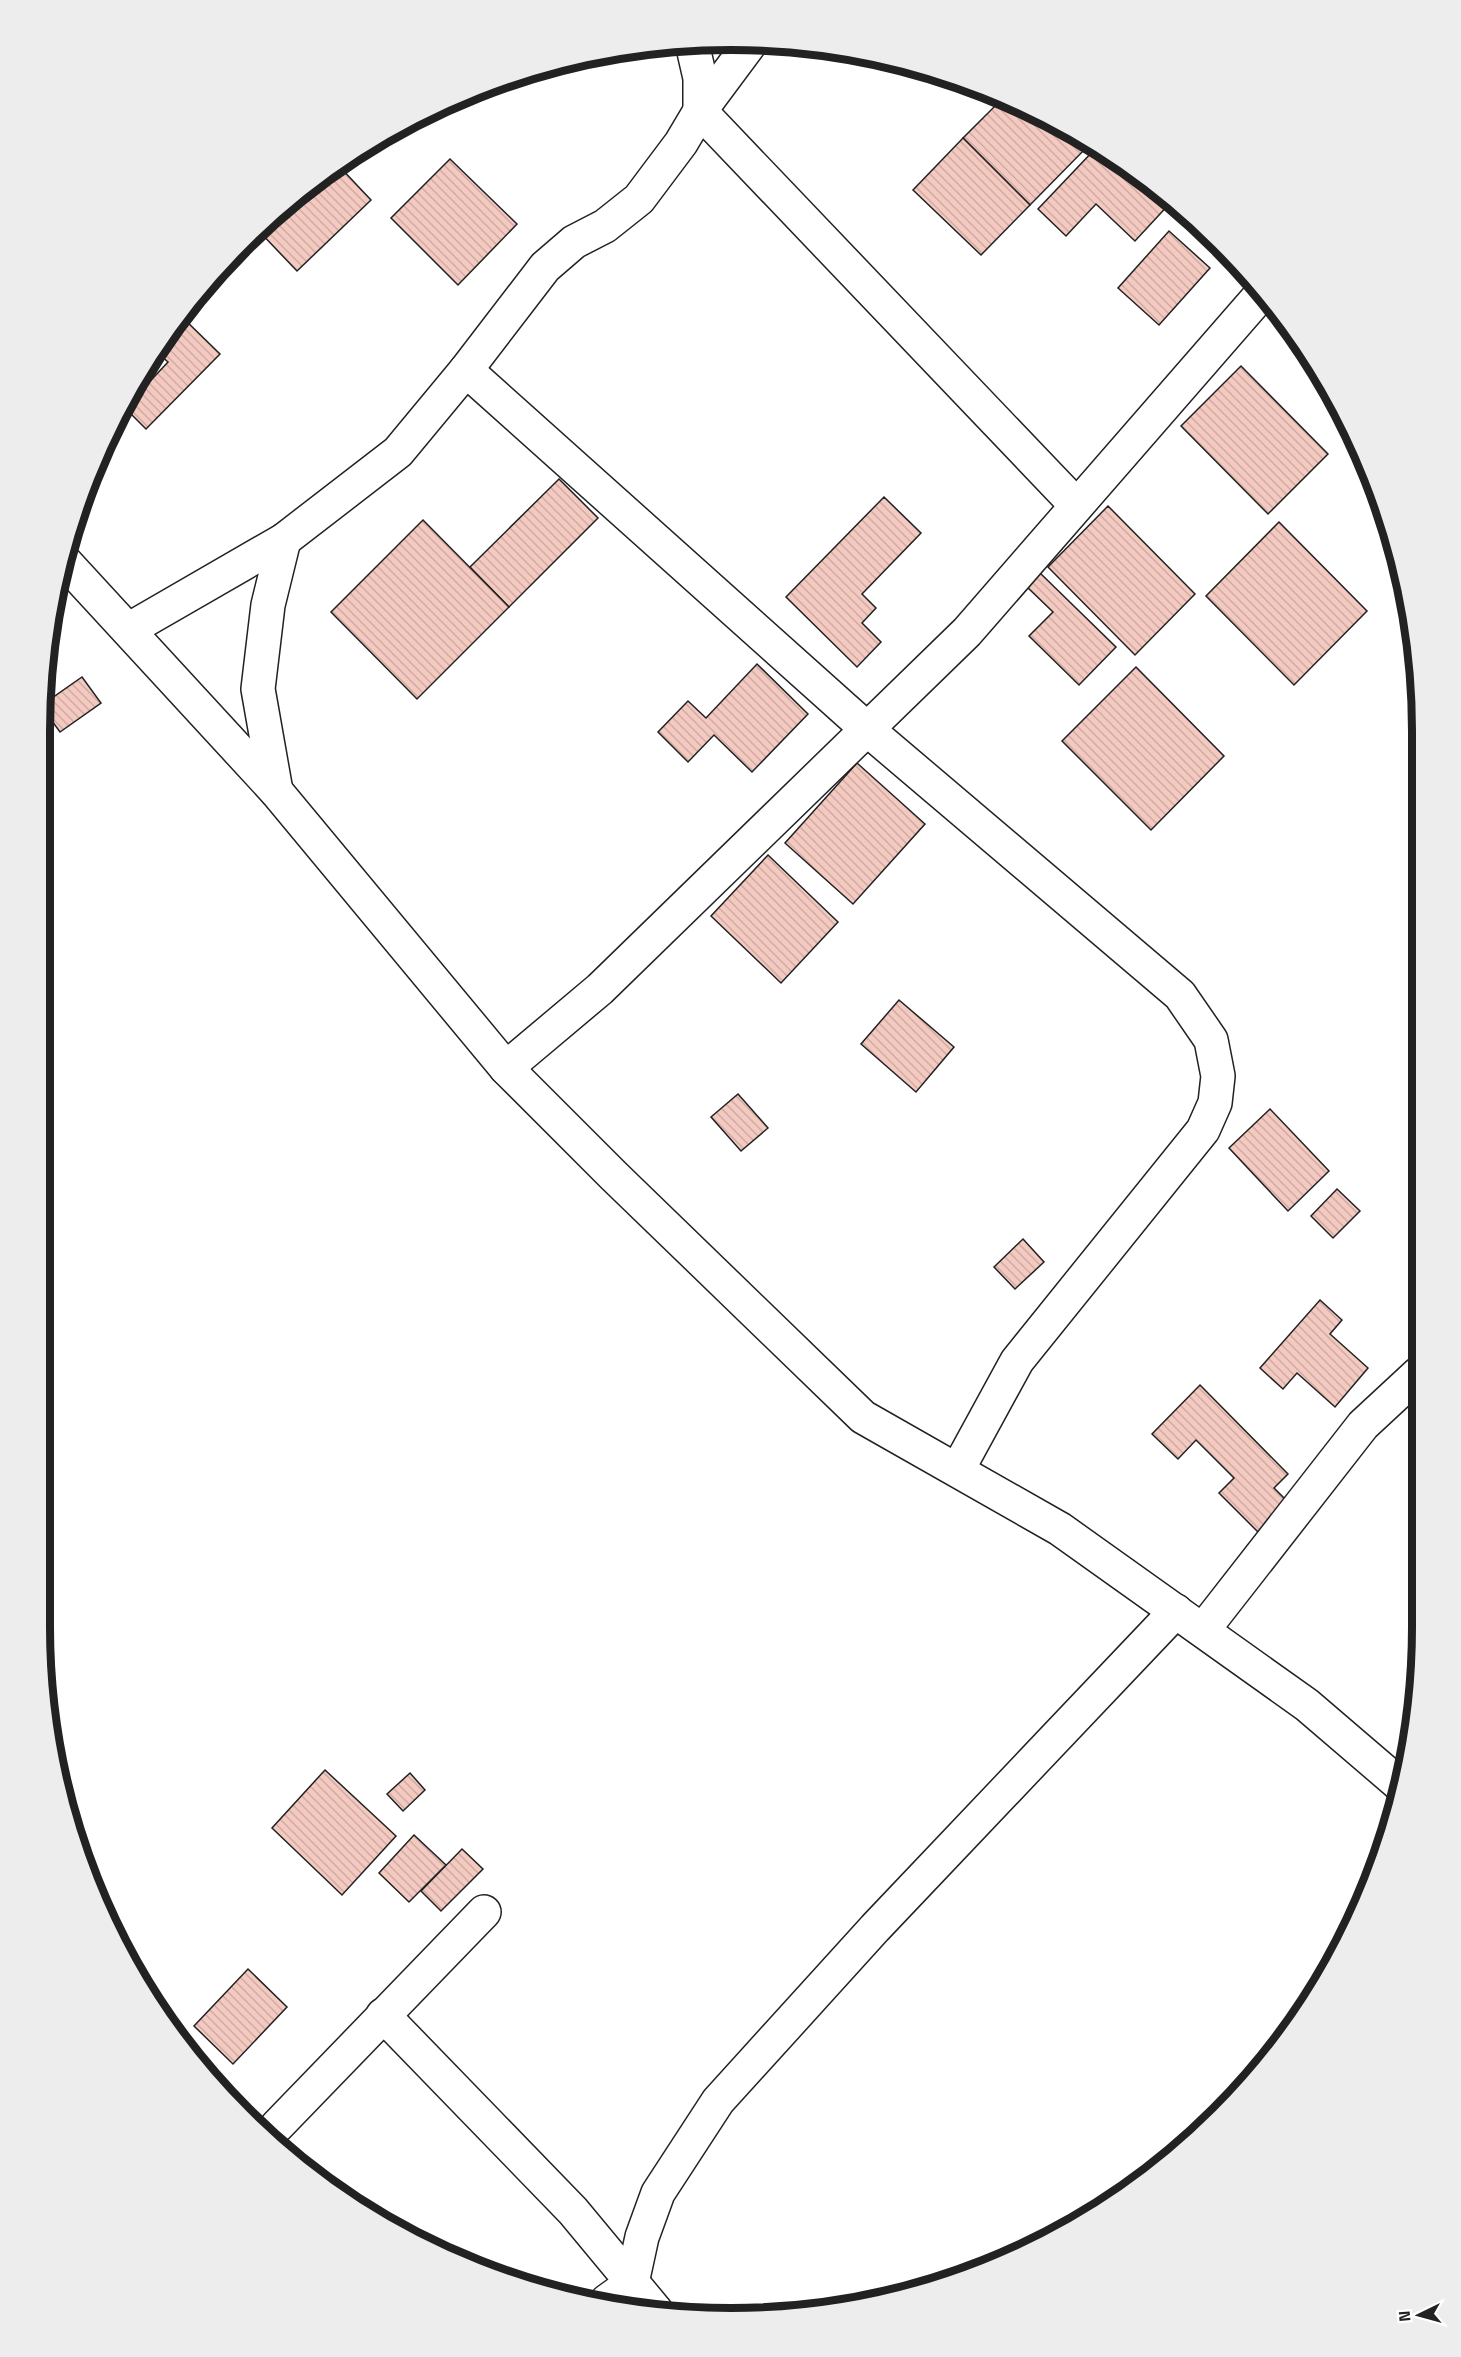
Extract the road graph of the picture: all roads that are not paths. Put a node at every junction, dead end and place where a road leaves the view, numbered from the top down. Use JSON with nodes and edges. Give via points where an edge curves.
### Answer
{"nodes":[{"id":1,"x":745,"y":50,"type":"edge"},
{"id":2,"x":694,"y":51,"type":"edge"},
{"id":3,"x":700,"y":111,"type":"junction"},
{"id":4,"x":1257,"y":299,"type":"edge"},
{"id":5,"x":466,"y":370,"type":"junction"},
{"id":6,"x":1076,"y":505,"type":"junction"},
{"id":7,"x":284,"y":540,"type":"junction"},
{"id":8,"x":70,"y":567,"type":"edge"},
{"id":9,"x":128,"y":630,"type":"junction"},
{"id":10,"x":868,"y":729,"type":"junction"},
{"id":11,"x":276,"y":790,"type":"junction"},
{"id":12,"x":506,"y":1068,"type":"junction"},
{"id":13,"x":1412,"y":1380,"type":"edge"},
{"id":14,"x":958,"y":1469,"type":"junction"},
{"id":15,"x":1176,"y":1611,"type":"junction"},
{"id":16,"x":1203,"y":1630,"type":"junction"},
{"id":17,"x":1393,"y":1779,"type":"edge"},
{"id":18,"x":484,"y":1912,"type":"dead end"},
{"id":19,"x":383,"y":2014,"type":"junction"},
{"id":20,"x":277,"y":2126,"type":"dead end"},
{"id":21,"x":620,"y":2292,"type":"edge"},
{"id":22,"x":637,"y":2301,"type":"edge"}],
"edges":[{"from":1,"to":3,"type":"street"},
{"from":2,"to":3,"type":"street","via":[[700,78]]},
{"from":3,"to":5,"type":"street","via":[[639,199],[604,226],[574,242],[545,267]]},
{"from":3,"to":6,"type":"street"},
{"from":4,"to":6,"type":"street"},
{"from":5,"to":7,"type":"street","via":[[398,452]]},
{"from":5,"to":10,"type":"street"},
{"from":6,"to":10,"type":"street","via":[[967,632]]},
{"from":7,"to":9,"type":"street"},
{"from":7,"to":11,"type":"street","via":[[268,605],[258,689]]},
{"from":8,"to":9,"type":"street"},
{"from":9,"to":11,"type":"street"},
{"from":10,"to":12,"type":"street","via":[[600,989]]},
{"from":10,"to":14,"type":"street","via":[[1180,995],[1211,1040],[1218,1076],[1215,1103],[1203,1130],[1017,1361]]},
{"from":11,"to":12,"type":"street"},
{"from":12,"to":14,"type":"street","via":[[863,1417]]},
{"from":13,"to":16,"type":"street","via":[[1363,1425]]},
{"from":14,"to":15,"type":"street","via":[[1060,1529]]},
{"from":15,"to":16,"type":"street"},
{"from":15,"to":21,"type":"street","via":[[875,1928],[718,2101],[658,2193]]},
{"from":16,"to":17,"type":"street","via":[[1307,1705]]},
{"from":18,"to":19,"type":"street"},
{"from":19,"to":20,"type":"street"},
{"from":19,"to":21,"type":"street","via":[[573,2211]]},
{"from":21,"to":22,"type":"street"}]}
